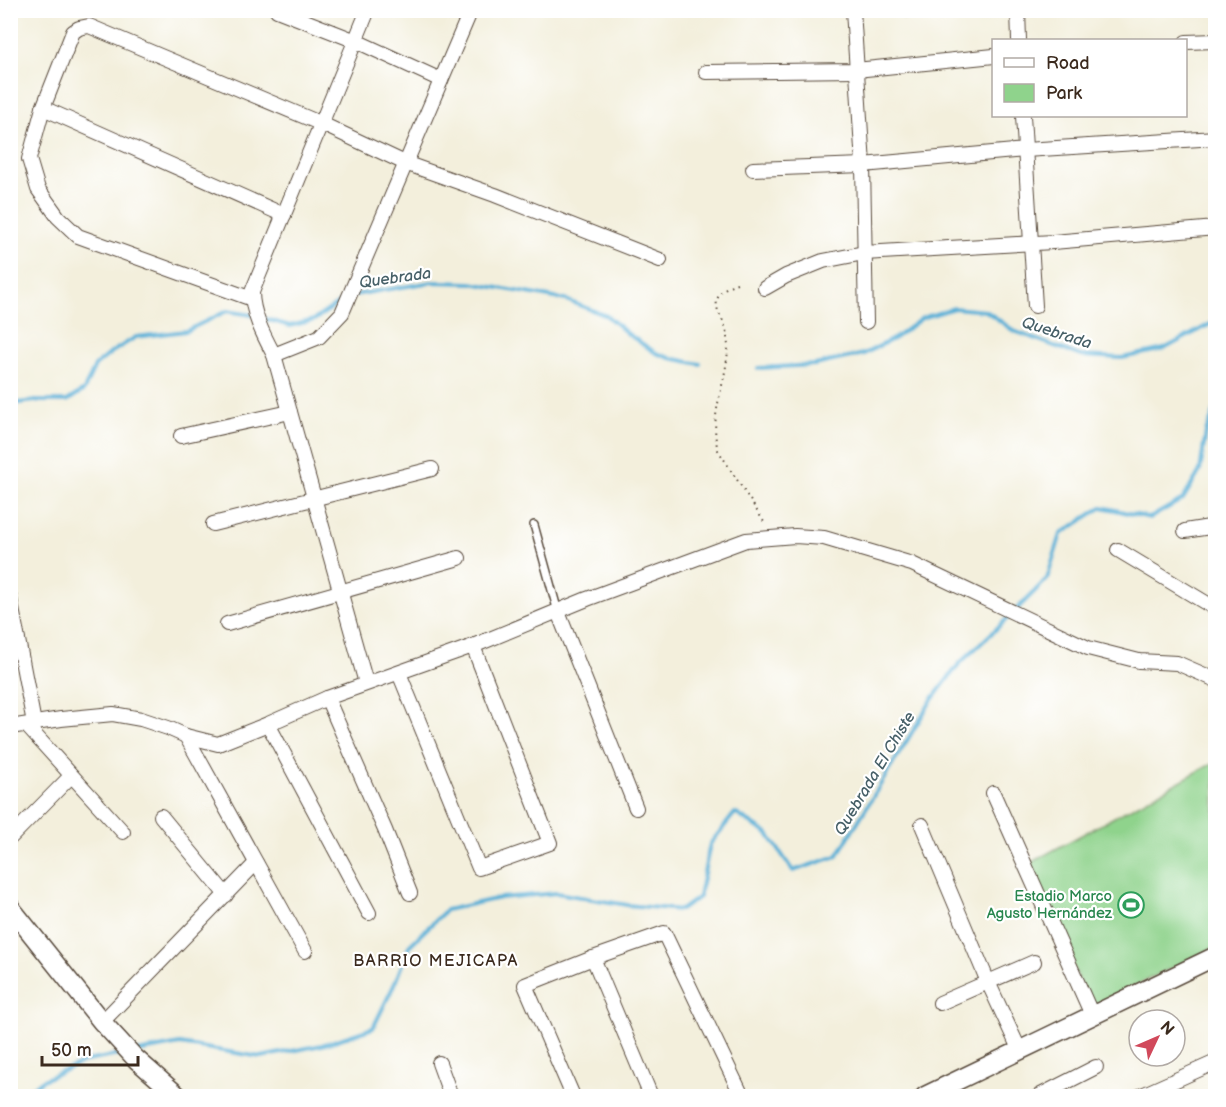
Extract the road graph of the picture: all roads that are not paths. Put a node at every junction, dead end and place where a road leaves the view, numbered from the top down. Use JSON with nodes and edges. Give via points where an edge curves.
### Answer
{"nodes":[{"id":1,"x":277,"y":10,"type":"edge"},
{"id":2,"x":368,"y":10,"type":"edge"},
{"id":3,"x":854,"y":10,"type":"edge"},
{"id":4,"x":1017,"y":10,"type":"edge"},
{"id":5,"x":468,"y":17,"type":"dead end"},
{"id":6,"x":1019,"y":39,"type":"edge"},
{"id":7,"x":1215,"y":40,"type":"edge"},
{"id":8,"x":356,"y":41,"type":"junction"},
{"id":9,"x":1187,"y":42,"type":"edge"},
{"id":10,"x":992,"y":56,"type":"edge"},
{"id":11,"x":856,"y":70,"type":"junction"},
{"id":12,"x":706,"y":72,"type":"dead end"},
{"id":13,"x":441,"y":80,"type":"junction"},
{"id":14,"x":43,"y":108,"type":"junction"},
{"id":15,"x":1023,"y":117,"type":"edge"},
{"id":16,"x":322,"y":124,"type":"junction"},
{"id":17,"x":1215,"y":138,"type":"edge"},
{"id":18,"x":1025,"y":150,"type":"junction"},
{"id":19,"x":405,"y":163,"type":"junction"},
{"id":20,"x":862,"y":165,"type":"junction"},
{"id":21,"x":753,"y":169,"type":"dead end"},
{"id":22,"x":284,"y":215,"type":"junction"},
{"id":23,"x":1215,"y":228,"type":"edge"},
{"id":24,"x":1031,"y":243,"type":"junction"},
{"id":25,"x":864,"y":253,"type":"junction"},
{"id":26,"x":660,"y":260,"type":"dead end"},
{"id":27,"x":765,"y":288,"type":"dead end"},
{"id":28,"x":252,"y":299,"type":"junction"},
{"id":29,"x":1035,"y":306,"type":"dead end"},
{"id":30,"x":866,"y":322,"type":"dead end"},
{"id":31,"x":274,"y":355,"type":"junction"},
{"id":32,"x":290,"y":412,"type":"junction"},
{"id":33,"x":182,"y":436,"type":"dead end"},
{"id":34,"x":432,"y":469,"type":"dead end"},
{"id":35,"x":314,"y":498,"type":"junction"},
{"id":36,"x":213,"y":524,"type":"dead end"},
{"id":37,"x":534,"y":525,"type":"dead end"},
{"id":38,"x":1215,"y":526,"type":"edge"},
{"id":39,"x":1185,"y":531,"type":"dead end"},
{"id":40,"x":1118,"y":550,"type":"dead end"},
{"id":41,"x":459,"y":558,"type":"dead end"},
{"id":42,"x":340,"y":592,"type":"junction"},
{"id":43,"x":10,"y":598,"type":"edge"},
{"id":44,"x":1215,"y":609,"type":"edge"},
{"id":45,"x":558,"y":612,"type":"junction"},
{"id":46,"x":227,"y":624,"type":"dead end"},
{"id":47,"x":473,"y":646,"type":"junction"},
{"id":48,"x":399,"y":673,"type":"junction"},
{"id":49,"x":1215,"y":680,"type":"edge"},
{"id":50,"x":366,"y":683,"type":"junction"},
{"id":51,"x":327,"y":698,"type":"junction"},
{"id":52,"x":30,"y":724,"type":"junction"},
{"id":53,"x":268,"y":724,"type":"junction"},
{"id":54,"x":10,"y":727,"type":"edge"},
{"id":55,"x":186,"y":736,"type":"junction"},
{"id":56,"x":71,"y":776,"type":"junction"},
{"id":57,"x":993,"y":793,"type":"dead end"},
{"id":58,"x":636,"y":808,"type":"dead end"},
{"id":59,"x":161,"y":816,"type":"dead end"},
{"id":60,"x":921,"y":825,"type":"dead end"},
{"id":61,"x":123,"y":832,"type":"dead end"},
{"id":62,"x":10,"y":838,"type":"edge"},
{"id":63,"x":256,"y":863,"type":"junction"},
{"id":64,"x":410,"y":893,"type":"dead end"},
{"id":65,"x":226,"y":895,"type":"junction"},
{"id":66,"x":10,"y":907,"type":"edge"},
{"id":67,"x":369,"y":913,"type":"dead end"},
{"id":68,"x":305,"y":951,"type":"dead end"},
{"id":69,"x":1215,"y":956,"type":"edge"},
{"id":70,"x":593,"y":958,"type":"junction"},
{"id":71,"x":1034,"y":962,"type":"dead end"},
{"id":72,"x":988,"y":982,"type":"junction"},
{"id":73,"x":940,"y":1003,"type":"dead end"},
{"id":74,"x":1092,"y":1015,"type":"junction"},
{"id":75,"x":102,"y":1022,"type":"junction"},
{"id":76,"x":1020,"y":1051,"type":"junction"},
{"id":77,"x":1215,"y":1062,"type":"edge"},
{"id":78,"x":439,"y":1063,"type":"dead end"},
{"id":79,"x":1096,"y":1068,"type":"dead end"},
{"id":80,"x":178,"y":1096,"type":"edge"},
{"id":81,"x":451,"y":1096,"type":"edge"},
{"id":82,"x":573,"y":1096,"type":"edge"},
{"id":83,"x":651,"y":1096,"type":"edge"},
{"id":84,"x":742,"y":1096,"type":"edge"},
{"id":85,"x":925,"y":1096,"type":"edge"},
{"id":86,"x":1039,"y":1096,"type":"edge"},
{"id":87,"x":1140,"y":1096,"type":"edge"}],
"edges":[{"from":1,"to":8,"type":"street"},
{"from":2,"to":8,"type":"street"},
{"from":3,"to":11,"type":"street"},
{"from":4,"to":6,"type":"street"},
{"from":5,"to":13,"type":"street"},
{"from":7,"to":9,"type":"street"},
{"from":8,"to":13,"type":"street"},
{"from":8,"to":16,"type":"street"},
{"from":10,"to":11,"type":"street"},
{"from":11,"to":12,"type":"street"},
{"from":11,"to":20,"type":"street"},
{"from":13,"to":19,"type":"street"},
{"from":14,"to":16,"type":"street","via":[[74,32],[89,26]]},
{"from":14,"to":22,"type":"street"},
{"from":14,"to":28,"type":"street","via":[[29,159],[38,189],[78,236]]},
{"from":15,"to":18,"type":"street"},
{"from":16,"to":19,"type":"street"},
{"from":16,"to":22,"type":"street"},
{"from":17,"to":18,"type":"street"},
{"from":18,"to":20,"type":"street"},
{"from":18,"to":24,"type":"street"},
{"from":19,"to":26,"type":"street"},
{"from":19,"to":31,"type":"street","via":[[342,313],[319,337]]},
{"from":20,"to":21,"type":"street"},
{"from":20,"to":25,"type":"street"},
{"from":22,"to":28,"type":"street"},
{"from":23,"to":24,"type":"street"},
{"from":24,"to":25,"type":"street"},
{"from":24,"to":29,"type":"street"},
{"from":25,"to":27,"type":"street","via":[[824,261]]},
{"from":25,"to":30,"type":"street"},
{"from":28,"to":31,"type":"street"},
{"from":31,"to":32,"type":"street"},
{"from":32,"to":33,"type":"street"},
{"from":32,"to":35,"type":"street"},
{"from":34,"to":35,"type":"street"},
{"from":35,"to":36,"type":"street"},
{"from":35,"to":42,"type":"street"},
{"from":37,"to":45,"type":"lane"},
{"from":38,"to":39,"type":"street"},
{"from":40,"to":44,"type":"street"},
{"from":41,"to":42,"type":"street"},
{"from":42,"to":46,"type":"street"},
{"from":42,"to":50,"type":"street"},
{"from":43,"to":52,"type":"street"},
{"from":45,"to":47,"type":"street"},
{"from":45,"to":49,"type":"street","via":[[746,540],[824,538],[912,564],[1088,648],[1139,661],[1177,663]]},
{"from":45,"to":58,"type":"street"},
{"from":47,"to":48,"type":"street"},
{"from":47,"to":48,"type":"street","via":[[550,843],[479,868]]},
{"from":48,"to":50,"type":"street"},
{"from":50,"to":51,"type":"street"},
{"from":51,"to":53,"type":"street"},
{"from":51,"to":64,"type":"street"},
{"from":52,"to":54,"type":"street"},
{"from":52,"to":55,"type":"street","via":[[113,714],[141,719]]},
{"from":52,"to":56,"type":"street"},
{"from":53,"to":55,"type":"street","via":[[218,744]]},
{"from":53,"to":67,"type":"street"},
{"from":55,"to":63,"type":"street"},
{"from":56,"to":61,"type":"street"},
{"from":56,"to":62,"type":"street"},
{"from":57,"to":74,"type":"street"},
{"from":59,"to":65,"type":"street"},
{"from":60,"to":72,"type":"street"},
{"from":63,"to":65,"type":"street"},
{"from":63,"to":68,"type":"street"},
{"from":65,"to":75,"type":"street"},
{"from":66,"to":75,"type":"street"},
{"from":69,"to":74,"type":"street"},
{"from":70,"to":82,"type":"street","via":[[525,985]]},
{"from":70,"to":83,"type":"street"},
{"from":70,"to":84,"type":"street","via":[[664,933]]},
{"from":71,"to":72,"type":"street"},
{"from":72,"to":73,"type":"street"},
{"from":72,"to":76,"type":"street"},
{"from":74,"to":76,"type":"street"},
{"from":75,"to":80,"type":"street"},
{"from":76,"to":85,"type":"street"},
{"from":77,"to":87,"type":"street"},
{"from":78,"to":81,"type":"street"},
{"from":79,"to":86,"type":"street"}]}
